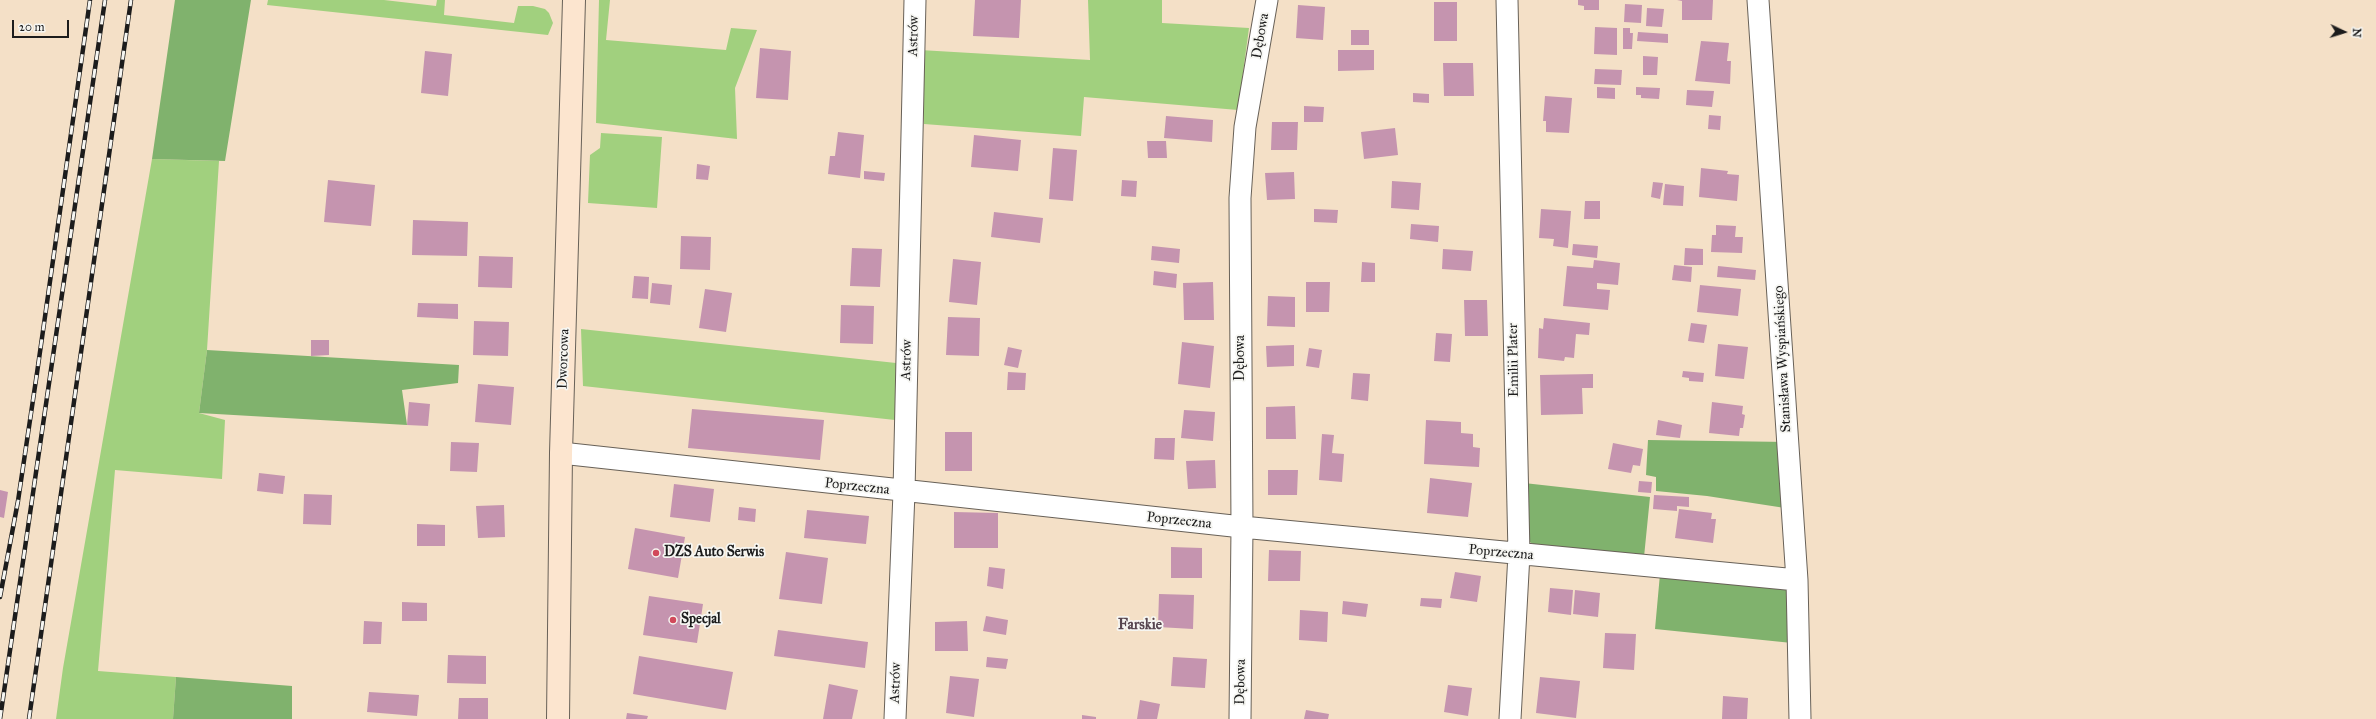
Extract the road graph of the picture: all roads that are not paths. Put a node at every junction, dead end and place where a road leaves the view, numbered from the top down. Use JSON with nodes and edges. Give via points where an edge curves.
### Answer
{"nodes":[{"id":1,"x":574,"y":0,"type":"edge"},
{"id":2,"x":914,"y":0,"type":"edge"},
{"id":3,"x":1267,"y":0,"type":"edge"},
{"id":4,"x":1507,"y":0,"type":"edge"},
{"id":5,"x":1758,"y":0,"type":"edge"},
{"id":6,"x":562,"y":453,"type":"junction"},
{"id":7,"x":904,"y":492,"type":"junction"},
{"id":8,"x":1242,"y":527,"type":"junction"},
{"id":9,"x":1518,"y":554,"type":"junction"},
{"id":10,"x":1797,"y":580,"type":"junction"},
{"id":11,"x":558,"y":719,"type":"edge"},
{"id":12,"x":895,"y":719,"type":"edge"},
{"id":13,"x":1240,"y":719,"type":"edge"},
{"id":14,"x":1510,"y":719,"type":"edge"},
{"id":15,"x":1800,"y":719,"type":"edge"}],
"edges":[{"from":1,"to":6,"type":"main road","name":"Dworcowa"},
{"from":2,"to":7,"type":"street","name":"Astrów"},
{"from":3,"to":8,"type":"street","name":"Dębowa","via":[[1245,127],[1240,198]]},
{"from":4,"to":9,"type":"street","name":"Emilii Plater"},
{"from":5,"to":10,"type":"street","name":"Stanisława Wyspiańskiego"},
{"from":6,"to":7,"type":"street","name":"Poprzeczna"},
{"from":6,"to":11,"type":"main road","name":"Dworcowa"},
{"from":7,"to":8,"type":"street","name":"Poprzeczna"},
{"from":7,"to":12,"type":"street","name":"Astrów"},
{"from":8,"to":9,"type":"street","name":"Poprzeczna"},
{"from":8,"to":13,"type":"street","name":"Dębowa"},
{"from":9,"to":10,"type":"street","name":"Poprzeczna"},
{"from":9,"to":14,"type":"street","name":"Emilii Plater"},
{"from":10,"to":15,"type":"street","name":"Stanisława Wyspiańskiego"}]}
